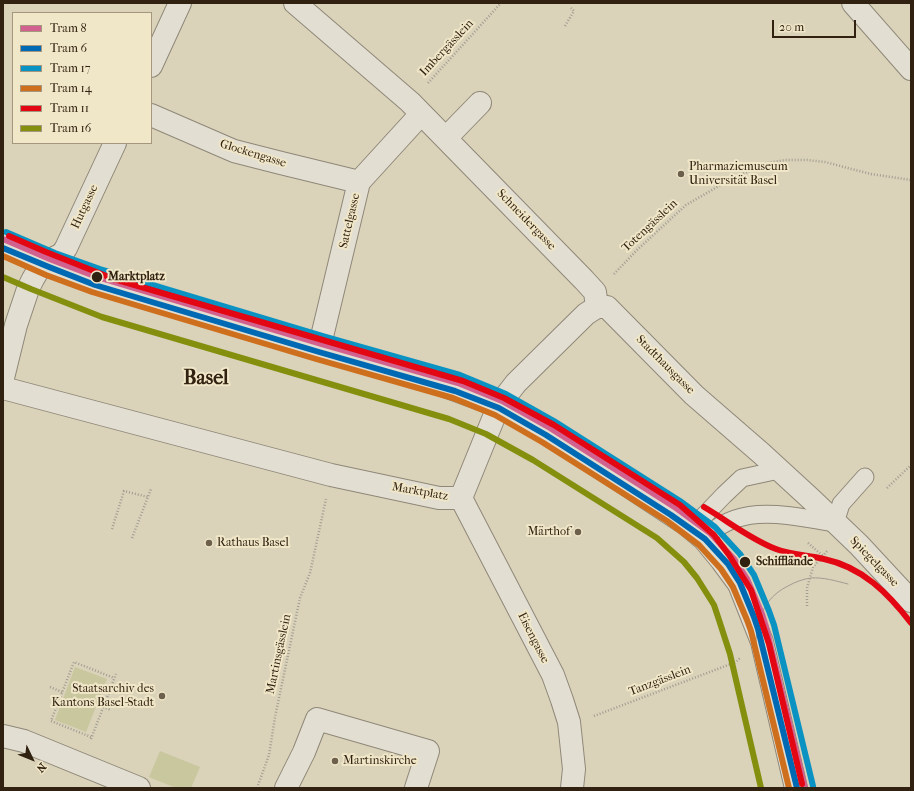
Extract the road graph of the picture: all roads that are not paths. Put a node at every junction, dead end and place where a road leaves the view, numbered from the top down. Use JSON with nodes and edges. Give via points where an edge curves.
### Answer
{"nodes":[{"id":1,"x":180,"y":3,"type":"edge"},
{"id":2,"x":296,"y":3,"type":"edge"},
{"id":3,"x":853,"y":3,"type":"edge"},
{"id":4,"x":152,"y":64,"type":"edge"},
{"id":5,"x":911,"y":69,"type":"edge"},
{"id":6,"x":480,"y":103,"type":"dead end"},
{"id":7,"x":421,"y":114,"type":"junction"},
{"id":8,"x":152,"y":115,"type":"edge"},
{"id":9,"x":446,"y":138,"type":"junction"},
{"id":10,"x":115,"y":144,"type":"edge"},
{"id":11,"x":359,"y":182,"type":"junction"},
{"id":12,"x":3,"y":244,"type":"edge"},
{"id":13,"x":46,"y":262,"type":"junction"},
{"id":14,"x":596,"y":300,"type":"junction"},
{"id":15,"x":319,"y":349,"type":"junction"},
{"id":16,"x":3,"y":378,"type":"edge"},
{"id":17,"x":3,"y":388,"type":"edge"},
{"id":18,"x":500,"y":406,"type":"junction"},
{"id":19,"x":779,"y":470,"type":"junction"},
{"id":20,"x":865,"y":477,"type":"dead end"},
{"id":21,"x":461,"y":498,"type":"junction"},
{"id":22,"x":835,"y":523,"type":"junction"},
{"id":23,"x":698,"y":534,"type":"junction"},
{"id":24,"x":911,"y":601,"type":"edge"},
{"id":25,"x":3,"y":736,"type":"edge"},
{"id":26,"x":126,"y":786,"type":"edge"},
{"id":27,"x":286,"y":788,"type":"edge"},
{"id":28,"x":416,"y":788,"type":"edge"},
{"id":29,"x":572,"y":788,"type":"edge"},
{"id":30,"x":796,"y":788,"type":"edge"}],
"edges":[{"from":1,"to":4,"type":"street"},
{"from":2,"to":7,"type":"street","name":"Schneidergasse"},
{"from":3,"to":5,"type":"street"},
{"from":6,"to":9,"type":"street"},
{"from":7,"to":9,"type":"street","name":"Schneidergasse"},
{"from":7,"to":11,"type":"street","name":"Sattelgasse"},
{"from":8,"to":11,"type":"street","name":"Glockengasse","via":[[234,151]]},
{"from":9,"to":14,"type":"street","name":"Schneidergasse","via":[[579,274]]},
{"from":10,"to":13,"type":"street","name":"Hutgasse","via":[[66,248],[62,254]]},
{"from":11,"to":15,"type":"street","name":"Sattelgasse"},
{"from":12,"to":13,"type":"street"},
{"from":13,"to":15,"type":"street"},
{"from":13,"to":16,"type":"street","via":[[40,267],[28,289]]},
{"from":14,"to":18,"type":"street","via":[[586,314],[516,383]]},
{"from":14,"to":19,"type":"street","name":"Stadthausgasse","via":[[608,308],[694,395]]},
{"from":15,"to":18,"type":"street","via":[[442,385]]},
{"from":17,"to":21,"type":"street","name":"Marktplatz","via":[[331,475],[439,498]]},
{"from":18,"to":21,"type":"street","name":"Marktplatz"},
{"from":18,"to":23,"type":"street","via":[[551,435]]},
{"from":19,"to":22,"type":"street","name":"Stadthausgasse"},
{"from":19,"to":23,"type":"lane","via":[[742,478],[698,522]]},
{"from":20,"to":22,"type":"lane","via":[[842,504]]},
{"from":21,"to":29,"type":"street","name":"Eisengasse","via":[[553,676],[569,722],[574,770]]},
{"from":22,"to":23,"type":"lane","via":[[795,516],[758,514],[744,516],[712,531]]},
{"from":22,"to":24,"type":"street","name":"Spiegelgasse"},
{"from":23,"to":30,"type":"street","via":[[739,584],[760,635]]},
{"from":25,"to":26,"type":"street","via":[[24,741]]},
{"from":27,"to":28,"type":"street","via":[[317,719],[428,751]]}]}
